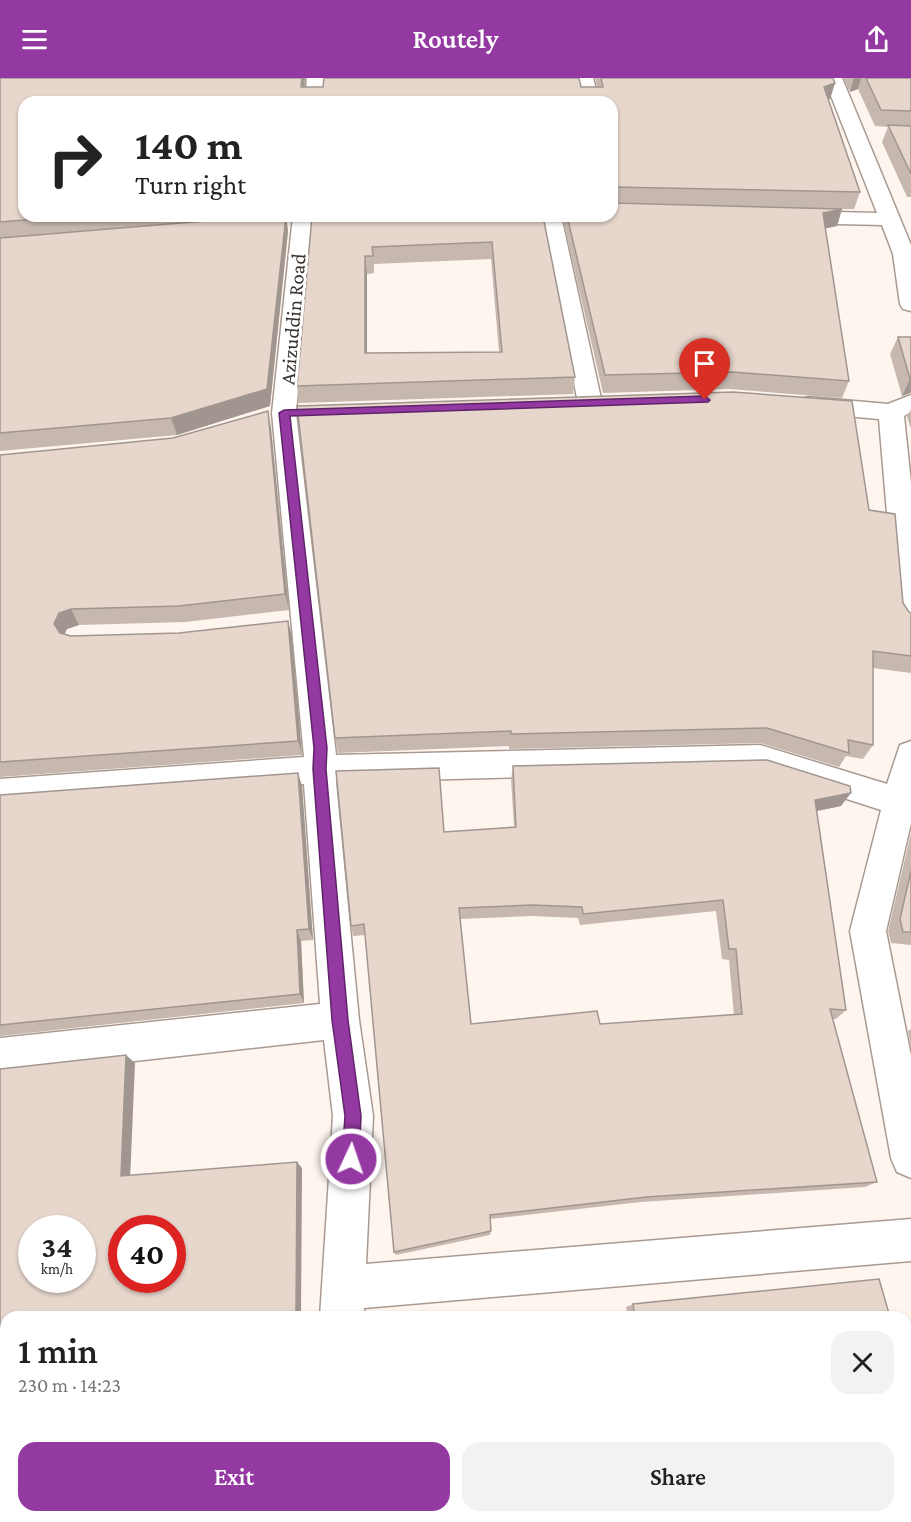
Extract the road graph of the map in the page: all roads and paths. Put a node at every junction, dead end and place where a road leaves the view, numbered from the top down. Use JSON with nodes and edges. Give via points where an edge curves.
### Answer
{"nodes":[{"id":1,"x":316,"y":78,"type":"edge"},
{"id":2,"x":584,"y":78,"type":"edge"},
{"id":3,"x":833,"y":78,"type":"edge"},
{"id":4,"x":314,"y":96,"type":"edge"},
{"id":5,"x":588,"y":96,"type":"edge"},
{"id":6,"x":855,"y":133,"type":"junction"},
{"id":7,"x":878,"y":135,"type":"edge"},
{"id":8,"x":771,"y":216,"type":"edge"},
{"id":9,"x":890,"y":219,"type":"junction"},
{"id":10,"x":302,"y":222,"type":"edge"},
{"id":11,"x":552,"y":222,"type":"edge"},
{"id":12,"x":911,"y":304,"type":"edge"},
{"id":13,"x":590,"y":403,"type":"edge"},
{"id":14,"x":786,"y":404,"type":"edge"},
{"id":15,"x":901,"y":407,"type":"edge"},
{"id":16,"x":911,"y":619,"type":"edge"},
{"id":17,"x":911,"y":754,"type":"edge"},
{"id":18,"x":320,"y":769,"type":"junction"},
{"id":19,"x":0,"y":794,"type":"edge"},
{"id":20,"x":899,"y":802,"type":"junction"},
{"id":21,"x":340,"y":1020,"type":"junction"},
{"id":22,"x":0,"y":1057,"type":"edge"},
{"id":23,"x":911,"y":1158,"type":"edge"},
{"id":24,"x":911,"y":1240,"type":"edge"},
{"id":25,"x":343,"y":1302,"type":"edge"}],
"edges":[{"from":1,"to":4,"type":"street"},
{"from":2,"to":5,"type":"street"},
{"from":3,"to":6,"type":"street"},
{"from":6,"to":7,"type":"street"},
{"from":6,"to":9,"type":"street"},
{"from":8,"to":9,"type":"street"},
{"from":9,"to":12,"type":"street","via":[[904,254]]},
{"from":10,"to":18,"type":"street","name":"Azizuddin Road","via":[[285,415],[295,623],[321,748]]},
{"from":11,"to":13,"type":"street"},
{"from":14,"to":15,"type":"street"},
{"from":15,"to":16,"type":"street"},
{"from":17,"to":20,"type":"street"},
{"from":18,"to":19,"type":"street"},
{"from":18,"to":20,"type":"street","via":[[760,758]]},
{"from":18,"to":21,"type":"street","name":"Azizuddin Road"},
{"from":20,"to":23,"type":"street","via":[[868,931]]},
{"from":21,"to":22,"type":"street"},
{"from":21,"to":25,"type":"street","name":"Azizuddin Road","via":[[353,1116]]},
{"from":24,"to":25,"type":"street"}]}
